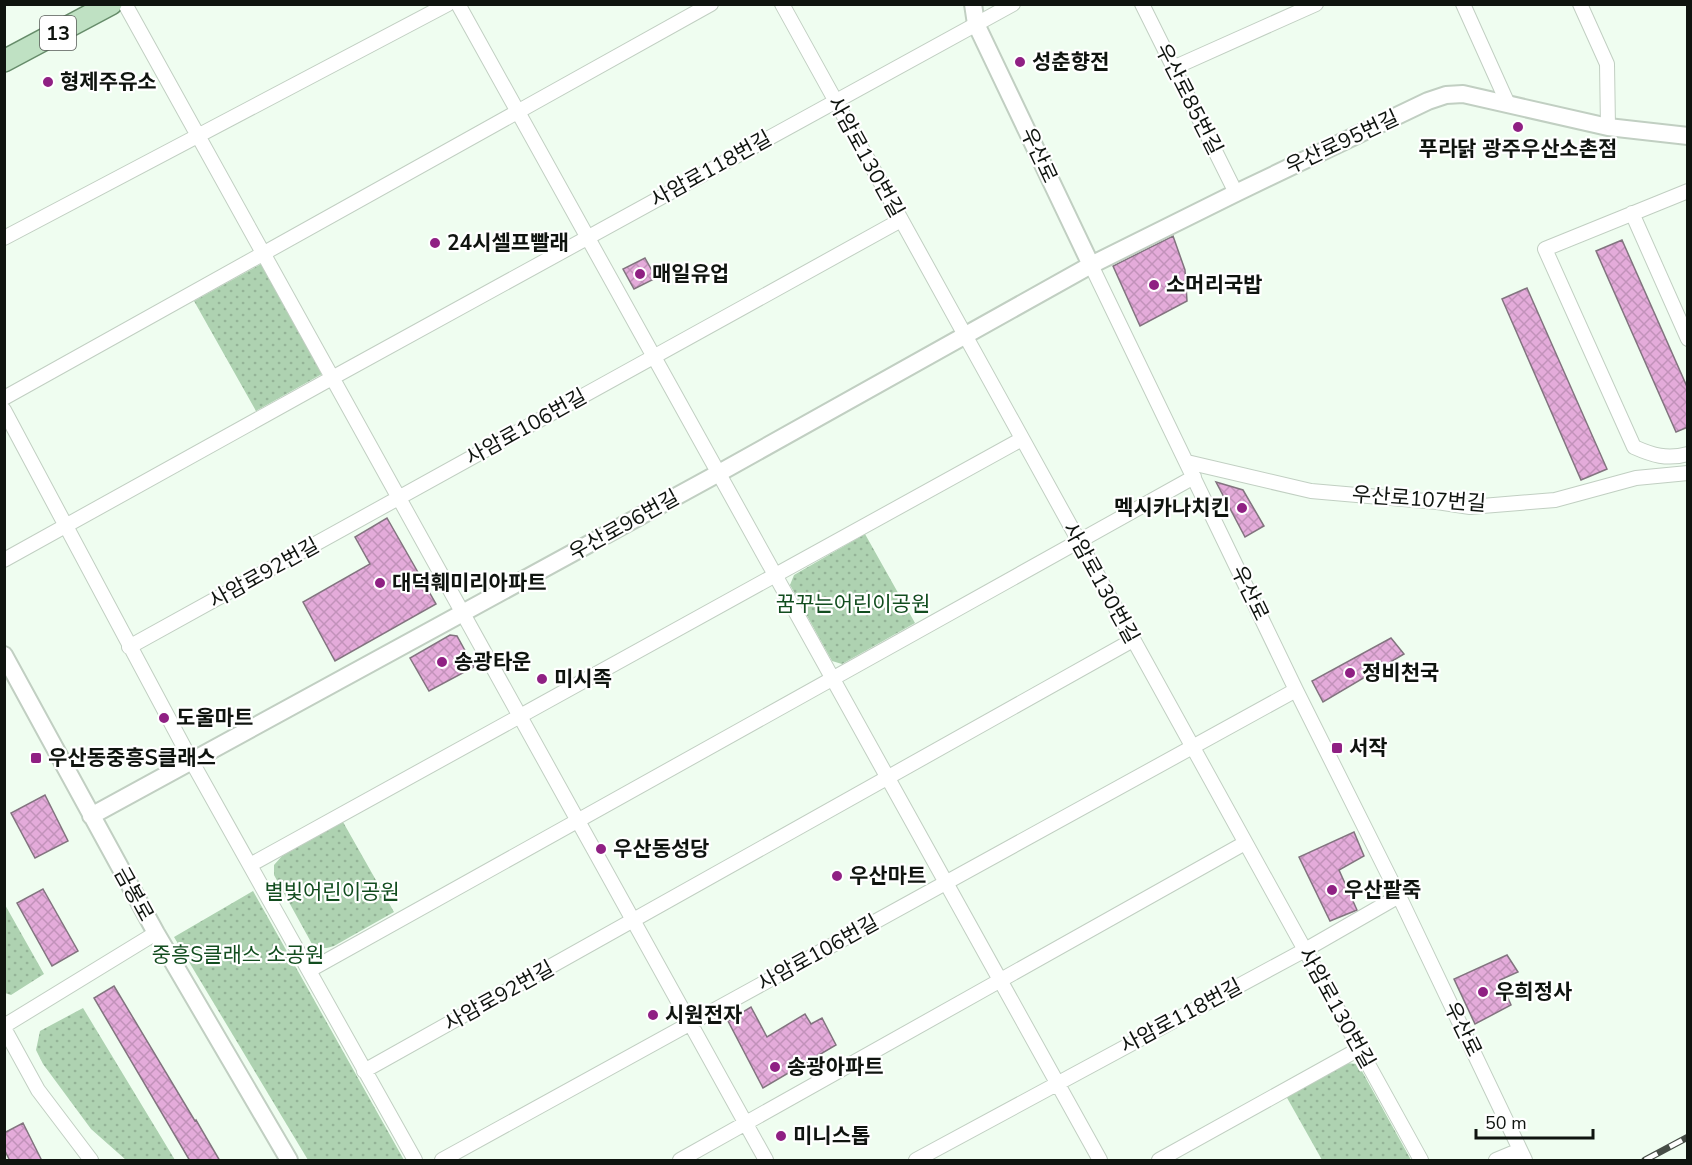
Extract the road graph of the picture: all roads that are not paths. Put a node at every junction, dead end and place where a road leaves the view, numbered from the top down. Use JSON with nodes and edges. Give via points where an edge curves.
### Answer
{"nodes":[{"id":1,"x":111,"y":4,"type":"edge"},
{"id":2,"x":125,"y":4,"type":"edge"},
{"id":3,"x":448,"y":4,"type":"edge"},
{"id":4,"x":458,"y":4,"type":"edge"},
{"id":5,"x":711,"y":4,"type":"edge"},
{"id":6,"x":782,"y":4,"type":"edge"},
{"id":7,"x":973,"y":4,"type":"edge"},
{"id":8,"x":1013,"y":4,"type":"edge"},
{"id":9,"x":1142,"y":4,"type":"edge"},
{"id":10,"x":1316,"y":4,"type":"edge"},
{"id":11,"x":1463,"y":4,"type":"edge"},
{"id":12,"x":1580,"y":4,"type":"edge"},
{"id":13,"x":976,"y":24,"type":"junction"},
{"id":14,"x":4,"y":61,"type":"edge"},
{"id":15,"x":1173,"y":68,"type":"junction"},
{"id":16,"x":835,"y":101,"type":"junction"},
{"id":17,"x":1508,"y":104,"type":"junction"},
{"id":18,"x":518,"y":111,"type":"junction"},
{"id":19,"x":1608,"y":126,"type":"junction"},
{"id":20,"x":198,"y":136,"type":"junction"},
{"id":21,"x":1688,"y":136,"type":"edge"},
{"id":22,"x":1688,"y":191,"type":"edge"},
{"id":23,"x":1236,"y":192,"type":"junction"},
{"id":24,"x":1632,"y":213,"type":"junction"},
{"id":25,"x":901,"y":219,"type":"junction"},
{"id":26,"x":588,"y":237,"type":"junction"},
{"id":27,"x":4,"y":238,"type":"edge"},
{"id":28,"x":263,"y":254,"type":"junction"},
{"id":29,"x":1091,"y":265,"type":"junction"},
{"id":30,"x":966,"y":337,"type":"junction"},
{"id":31,"x":1688,"y":339,"type":"edge"},
{"id":32,"x":654,"y":356,"type":"junction"},
{"id":33,"x":332,"y":378,"type":"junction"},
{"id":34,"x":4,"y":398,"type":"edge"},
{"id":35,"x":4,"y":410,"type":"edge"},
{"id":36,"x":1022,"y":439,"type":"junction"},
{"id":37,"x":1688,"y":454,"type":"edge"},
{"id":38,"x":1187,"y":462,"type":"junction"},
{"id":39,"x":719,"y":473,"type":"junction"},
{"id":40,"x":1688,"y":474,"type":"edge"},
{"id":41,"x":1194,"y":477,"type":"junction"},
{"id":42,"x":399,"y":498,"type":"junction"},
{"id":43,"x":66,"y":526,"type":"junction"},
{"id":44,"x":1079,"y":541,"type":"junction"},
{"id":45,"x":4,"y":560,"type":"edge"},
{"id":46,"x":776,"y":575,"type":"junction"},
{"id":47,"x":463,"y":613,"type":"junction"},
{"id":48,"x":1133,"y":640,"type":"junction"},
{"id":49,"x":129,"y":647,"type":"junction"},
{"id":50,"x":4,"y":655,"type":"edge"},
{"id":51,"x":833,"y":678,"type":"junction"},
{"id":52,"x":1296,"y":690,"type":"junction"},
{"id":53,"x":520,"y":716,"type":"junction"},
{"id":54,"x":1193,"y":747,"type":"junction"},
{"id":55,"x":192,"y":762,"type":"junction"},
{"id":56,"x":888,"y":778,"type":"junction"},
{"id":57,"x":91,"y":816,"type":"junction"},
{"id":58,"x":578,"y":821,"type":"junction"},
{"id":59,"x":1245,"y":843,"type":"junction"},
{"id":60,"x":250,"y":865,"type":"junction"},
{"id":61,"x":946,"y":882,"type":"junction"},
{"id":62,"x":1399,"y":896,"type":"junction"},
{"id":63,"x":633,"y":921,"type":"junction"},
{"id":64,"x":156,"y":933,"type":"junction"},
{"id":65,"x":1305,"y":950,"type":"junction"},
{"id":66,"x":310,"y":970,"type":"junction"},
{"id":67,"x":1001,"y":980,"type":"junction"},
{"id":68,"x":690,"y":1023,"type":"junction"},
{"id":69,"x":4,"y":1027,"type":"edge"},
{"id":70,"x":1359,"y":1049,"type":"junction"},
{"id":71,"x":364,"y":1071,"type":"junction"},
{"id":72,"x":1056,"y":1083,"type":"junction"},
{"id":73,"x":745,"y":1123,"type":"junction"},
{"id":74,"x":1523,"y":1155,"type":"edge"},
{"id":75,"x":91,"y":1161,"type":"edge"},
{"id":76,"x":288,"y":1161,"type":"edge"},
{"id":77,"x":415,"y":1161,"type":"edge"},
{"id":78,"x":442,"y":1161,"type":"edge"},
{"id":79,"x":680,"y":1161,"type":"edge"},
{"id":80,"x":766,"y":1161,"type":"edge"},
{"id":81,"x":916,"y":1161,"type":"edge"},
{"id":82,"x":1100,"y":1161,"type":"edge"},
{"id":83,"x":1159,"y":1161,"type":"edge"},
{"id":84,"x":1421,"y":1161,"type":"edge"},
{"id":85,"x":1496,"y":1161,"type":"edge"}],
"edges":[{"from":1,"to":14,"type":"main road","number":"13"},
{"from":2,"to":20,"type":"street"},
{"from":3,"to":20,"type":"street"},
{"from":4,"to":18,"type":"street"},
{"from":5,"to":18,"type":"street"},
{"from":6,"to":16,"type":"street","name":"사암로130번길"},
{"from":7,"to":13,"type":"street","name":"우산로"},
{"from":8,"to":13,"type":"street"},
{"from":9,"to":15,"type":"street","name":"우산로85번길"},
{"from":10,"to":15,"type":"street"},
{"from":11,"to":17,"type":"street"},
{"from":12,"to":19,"type":"street","via":[[1607,64]]},
{"from":13,"to":16,"type":"street"},
{"from":13,"to":29,"type":"street","name":"우산로"},
{"from":15,"to":23,"type":"street","name":"우산로85번길"},
{"from":16,"to":25,"type":"street","name":"사암로130번길"},
{"from":16,"to":26,"type":"street","name":"사암로118번길"},
{"from":17,"to":19,"type":"street","name":"우산로95번길"},
{"from":17,"to":23,"type":"street","name":"우산로95번길","via":[[1463,94],[1446,95]]},
{"from":18,"to":26,"type":"street"},
{"from":18,"to":28,"type":"street"},
{"from":19,"to":21,"type":"street","name":"우산로95번길"},
{"from":20,"to":27,"type":"street"},
{"from":20,"to":28,"type":"street"},
{"from":22,"to":24,"type":"street"},
{"from":23,"to":29,"type":"street","name":"우산로95번길"},
{"from":24,"to":31,"type":"street"},
{"from":24,"to":37,"type":"street","via":[[1545,249],[1634,447],[1656,456],[1676,458]]},
{"from":25,"to":30,"type":"street","name":"사암로130번길"},
{"from":25,"to":32,"type":"street"},
{"from":26,"to":32,"type":"street"},
{"from":26,"to":33,"type":"street"},
{"from":28,"to":33,"type":"street"},
{"from":28,"to":34,"type":"street"},
{"from":29,"to":30,"type":"street","name":"우산로96번길"},
{"from":29,"to":38,"type":"street","name":"우산로"},
{"from":30,"to":36,"type":"street","name":"사암로130번길"},
{"from":30,"to":39,"type":"street","name":"우산로96번길"},
{"from":32,"to":39,"type":"street"},
{"from":32,"to":42,"type":"street","name":"사암로106번길"},
{"from":33,"to":42,"type":"street"},
{"from":33,"to":43,"type":"street"},
{"from":35,"to":43,"type":"street"},
{"from":36,"to":44,"type":"street","name":"사암로130번길"},
{"from":36,"to":46,"type":"street"},
{"from":38,"to":40,"type":"street","name":"우산로107번길","via":[[1311,490],[1470,507],[1555,500],[1636,478]]},
{"from":38,"to":41,"type":"street","name":"우산로"},
{"from":39,"to":46,"type":"street"},
{"from":39,"to":47,"type":"street","name":"우산로96번길"},
{"from":41,"to":44,"type":"street"},
{"from":41,"to":52,"type":"street","name":"우산로"},
{"from":42,"to":47,"type":"street"},
{"from":42,"to":49,"type":"street","name":"사암로92번길"},
{"from":43,"to":45,"type":"street"},
{"from":43,"to":49,"type":"street"},
{"from":44,"to":48,"type":"street","name":"사암로130번길"},
{"from":44,"to":51,"type":"street"},
{"from":46,"to":51,"type":"street"},
{"from":46,"to":53,"type":"street"},
{"from":47,"to":53,"type":"street"},
{"from":47,"to":55,"type":"street","name":"우산로96번길"},
{"from":48,"to":54,"type":"street","name":"사암로130번길"},
{"from":48,"to":56,"type":"street"},
{"from":49,"to":55,"type":"street"},
{"from":50,"to":57,"type":"street","name":"금봉로"},
{"from":51,"to":56,"type":"street"},
{"from":51,"to":58,"type":"street"},
{"from":52,"to":54,"type":"street"},
{"from":52,"to":62,"type":"street","name":"우산로"},
{"from":53,"to":58,"type":"street"},
{"from":53,"to":60,"type":"street"},
{"from":54,"to":59,"type":"street","name":"사암로130번길"},
{"from":54,"to":61,"type":"street"},
{"from":55,"to":57,"type":"street","name":"우산로96번길"},
{"from":55,"to":60,"type":"street"},
{"from":56,"to":61,"type":"street"},
{"from":56,"to":63,"type":"street"},
{"from":57,"to":64,"type":"street","name":"금봉로"},
{"from":58,"to":63,"type":"street"},
{"from":58,"to":66,"type":"street"},
{"from":59,"to":65,"type":"street","name":"사암로130번길"},
{"from":59,"to":67,"type":"street"},
{"from":60,"to":66,"type":"street"},
{"from":61,"to":67,"type":"street"},
{"from":61,"to":68,"type":"street","name":"사암로106번길"},
{"from":62,"to":65,"type":"street","name":"사암로118번길"},
{"from":62,"to":74,"type":"street","name":"우산로"},
{"from":63,"to":68,"type":"street"},
{"from":63,"to":71,"type":"street","name":"사암로92번길"},
{"from":64,"to":69,"type":"street"},
{"from":64,"to":76,"type":"street","name":"금봉로"},
{"from":65,"to":70,"type":"street","name":"사암로130번길"},
{"from":65,"to":72,"type":"street","name":"사암로118번길"},
{"from":66,"to":71,"type":"street"},
{"from":67,"to":72,"type":"street"},
{"from":67,"to":73,"type":"street"},
{"from":68,"to":73,"type":"street"},
{"from":68,"to":78,"type":"street"},
{"from":69,"to":75,"type":"street","via":[[38,1090]]},
{"from":70,"to":83,"type":"street"},
{"from":70,"to":84,"type":"street","name":"사암로130번길"},
{"from":71,"to":77,"type":"street"},
{"from":72,"to":81,"type":"street"},
{"from":72,"to":82,"type":"street"},
{"from":73,"to":79,"type":"street"},
{"from":73,"to":80,"type":"street"},
{"from":74,"to":85,"type":"street"}]}
